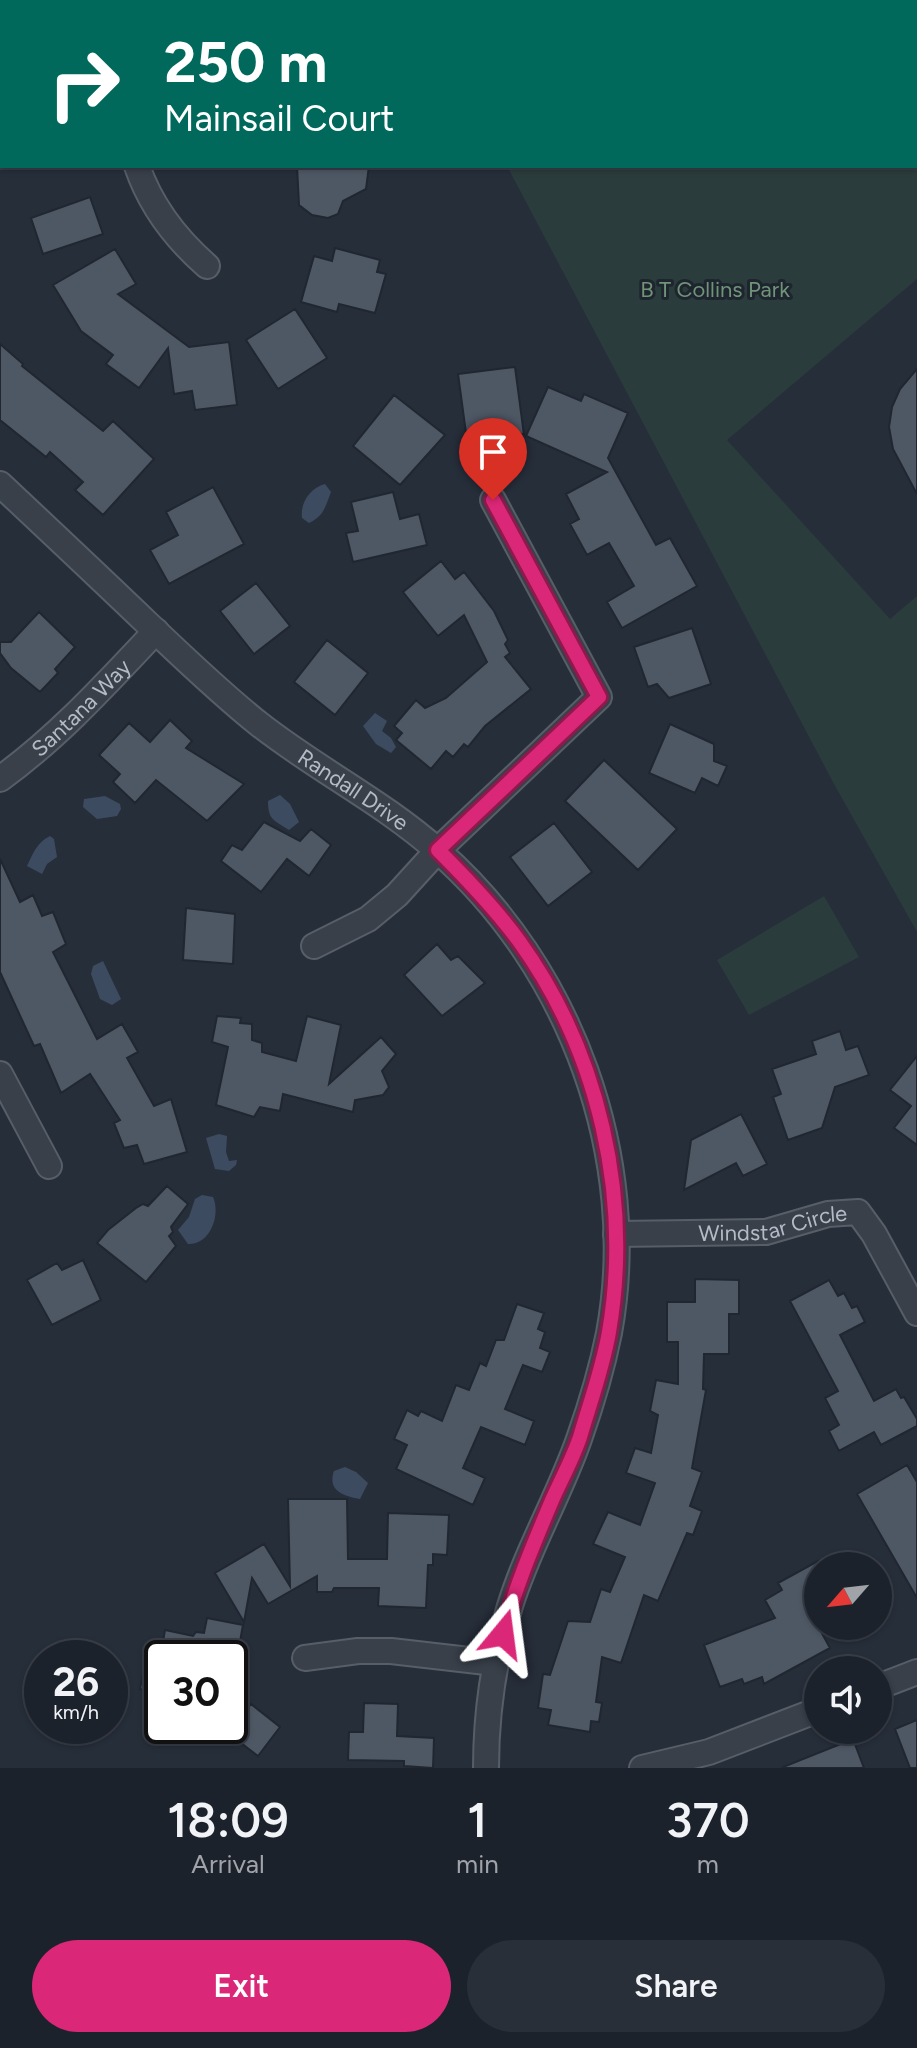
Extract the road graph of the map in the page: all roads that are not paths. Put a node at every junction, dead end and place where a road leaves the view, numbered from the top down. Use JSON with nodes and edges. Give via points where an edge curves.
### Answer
{"nodes":[{"id":1,"x":138,"y":168,"type":"edge"},
{"id":2,"x":207,"y":266,"type":"dead end"},
{"id":3,"x":0,"y":484,"type":"edge"},
{"id":4,"x":493,"y":500,"type":"dead end"},
{"id":5,"x":156,"y":631,"type":"junction"},
{"id":6,"x":0,"y":779,"type":"edge"},
{"id":7,"x":438,"y":850,"type":"junction"},
{"id":8,"x":314,"y":946,"type":"dead end"},
{"id":9,"x":0,"y":1074,"type":"edge"},
{"id":10,"x":49,"y":1166,"type":"dead end"},
{"id":11,"x":616,"y":1234,"type":"junction"},
{"id":12,"x":917,"y":1313,"type":"edge"},
{"id":13,"x":305,"y":1658,"type":"dead end"},
{"id":14,"x":495,"y":1663,"type":"junction"},
{"id":15,"x":917,"y":1672,"type":"edge"},
{"id":16,"x":892,"y":1682,"type":"edge"},
{"id":17,"x":804,"y":1715,"type":"edge"},
{"id":18,"x":486,"y":1768,"type":"edge"},
{"id":19,"x":642,"y":1768,"type":"edge"}],
"edges":[{"from":1,"to":2,"type":"street","via":[[160,214]]},
{"from":3,"to":5,"type":"street","name":"Randall Drive"},
{"from":4,"to":7,"type":"street","via":[[599,697]]},
{"from":5,"to":6,"type":"street","name":"Santana Way","via":[[71,721]]},
{"from":5,"to":7,"type":"street","name":"Randall Drive","via":[[262,727]]},
{"from":7,"to":8,"type":"street","via":[[368,919]]},
{"from":7,"to":11,"type":"street","name":"Randall Drive","via":[[519,941],[573,1037],[602,1124]]},
{"from":9,"to":10,"type":"street"},
{"from":11,"to":12,"type":"street","name":"Windstar Circle","via":[[766,1232],[828,1214],[858,1212]]},
{"from":11,"to":14,"type":"street","name":"Randall Drive","via":[[609,1334],[579,1440],[510,1604]]},
{"from":13,"to":14,"type":"street","via":[[391,1651]]},
{"from":14,"to":18,"type":"street","name":"Randall Drive"},
{"from":15,"to":16,"type":"street"},
{"from":17,"to":19,"type":"street","via":[[709,1752]]}]}
